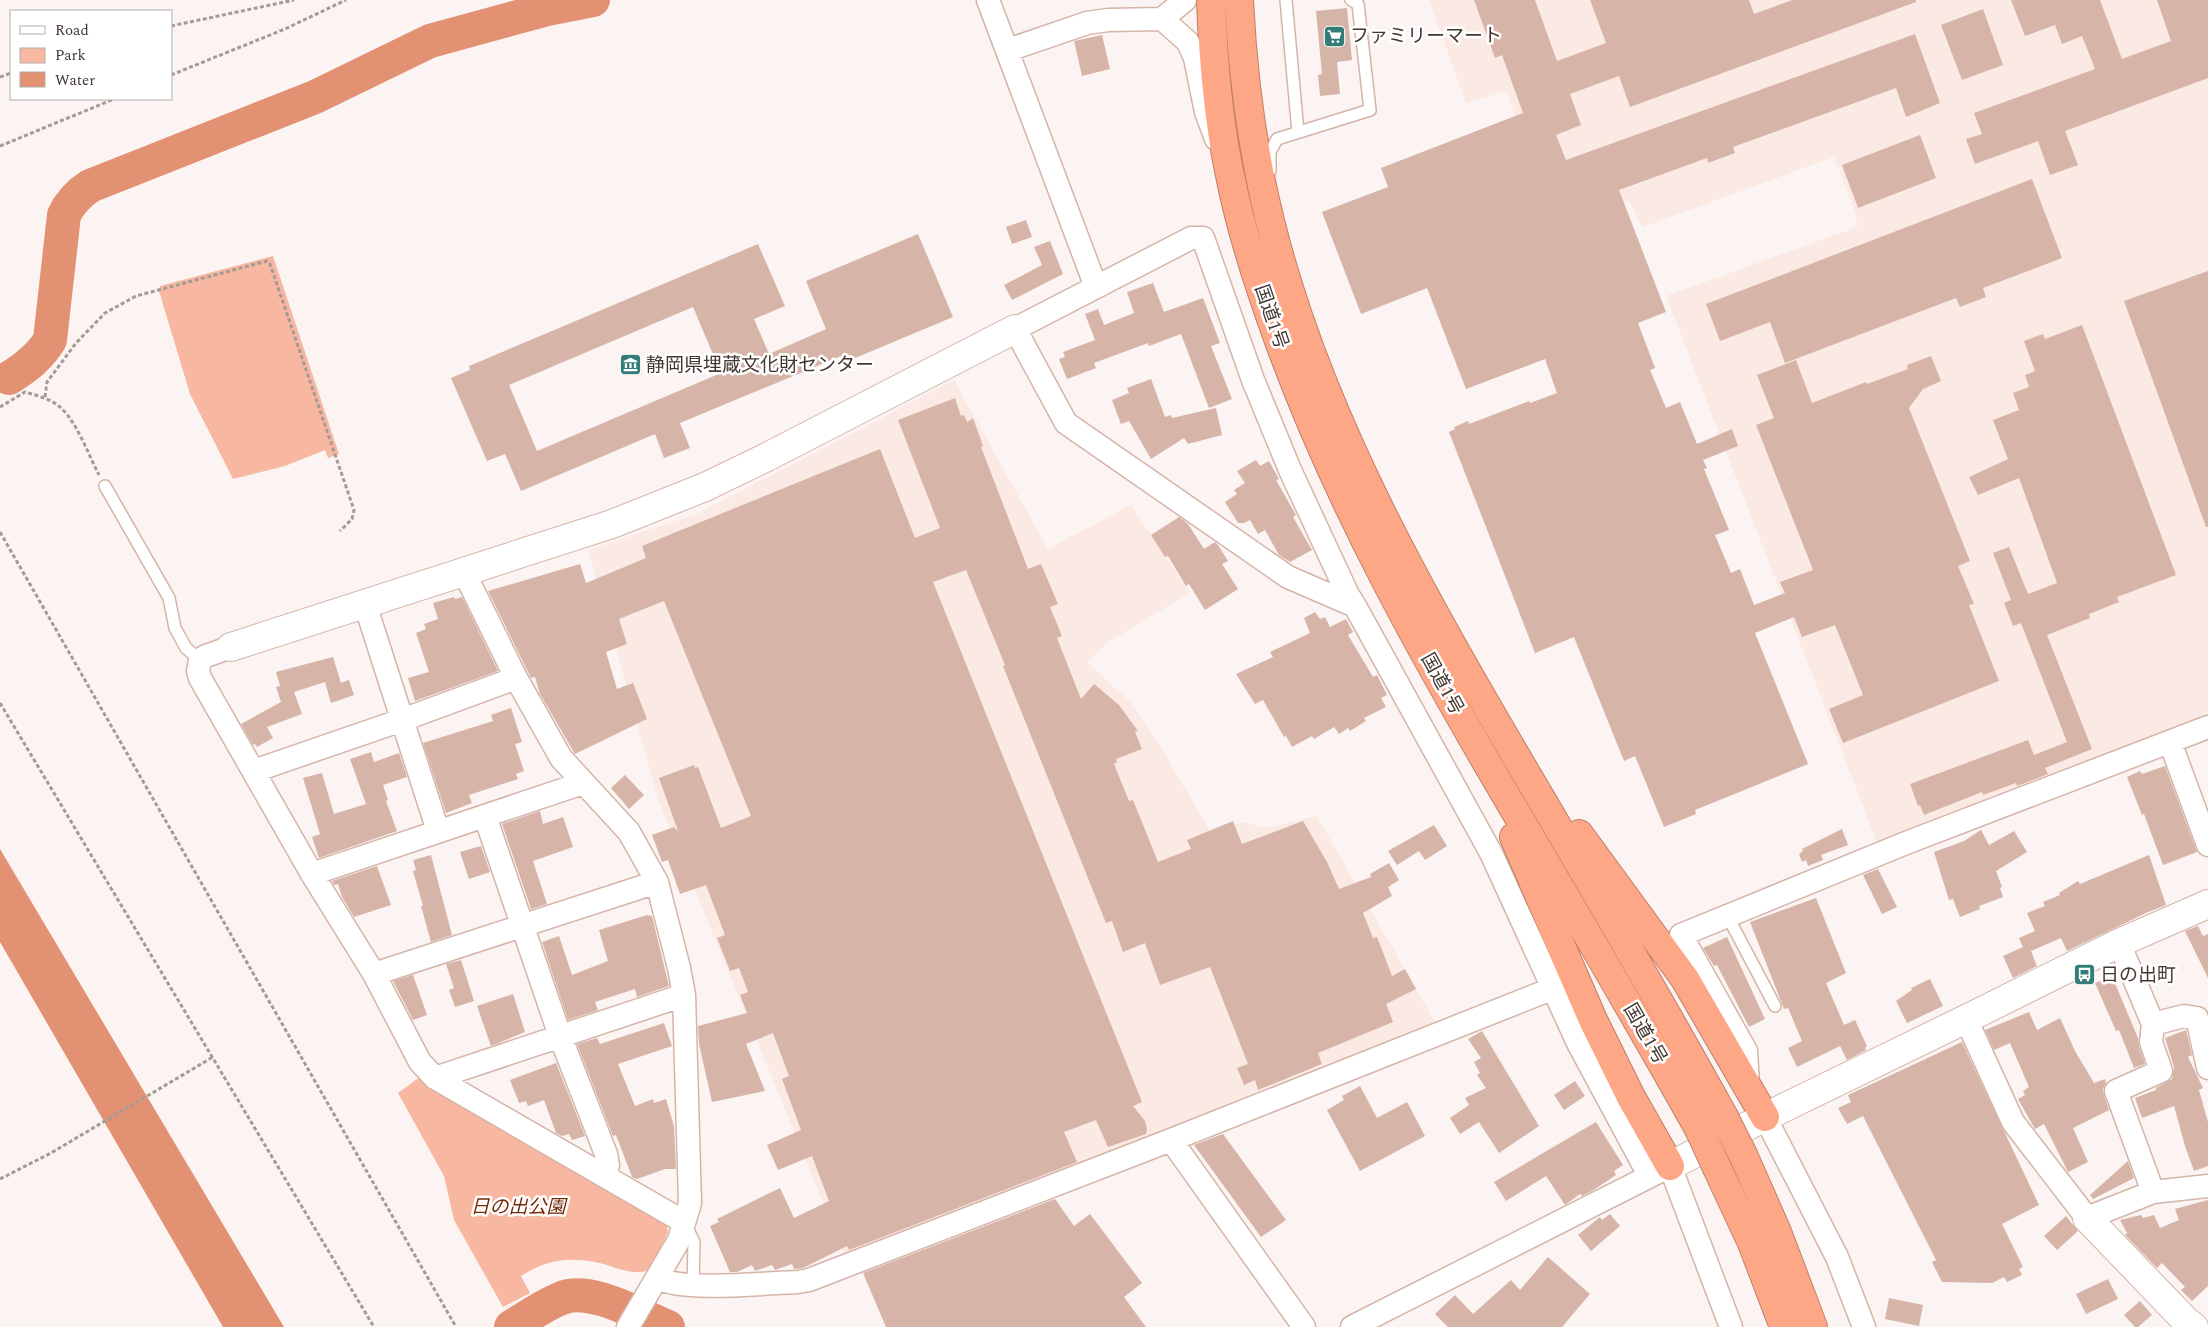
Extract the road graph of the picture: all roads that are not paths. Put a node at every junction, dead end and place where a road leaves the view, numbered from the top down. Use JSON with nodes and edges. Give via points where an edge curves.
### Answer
{"nodes":[{"id":1,"x":988,"y":0,"type":"edge"},
{"id":2,"x":1185,"y":0,"type":"edge"},
{"id":3,"x":1211,"y":0,"type":"edge"},
{"id":4,"x":1239,"y":0,"type":"edge"},
{"id":5,"x":1286,"y":0,"type":"edge"},
{"id":6,"x":1350,"y":0,"type":"edge"},
{"id":7,"x":1162,"y":19,"type":"junction"},
{"id":8,"x":1008,"y":50,"type":"junction"},
{"id":9,"x":1298,"y":132,"type":"junction"},
{"id":10,"x":1231,"y":180,"type":"junction"},
{"id":11,"x":1276,"y":244,"type":"junction"},
{"id":12,"x":1096,"y":287,"type":"junction"},
{"id":13,"x":1015,"y":329,"type":"junction"},
{"id":14,"x":105,"y":486,"type":"road end"},
{"id":15,"x":464,"y":572,"type":"junction"},
{"id":16,"x":365,"y":604,"type":"junction"},
{"id":17,"x":1355,"y":606,"type":"junction"},
{"id":18,"x":231,"y":647,"type":"joint"},
{"id":19,"x":200,"y":660,"type":"junction"},
{"id":20,"x":516,"y":678,"type":"junction"},
{"id":21,"x":1493,"y":716,"type":"junction"},
{"id":22,"x":402,"y":720,"type":"junction"},
{"id":23,"x":2208,"y":727,"type":"edge"},
{"id":24,"x":1467,"y":729,"type":"junction"},
{"id":25,"x":2170,"y":742,"type":"junction"},
{"id":26,"x":254,"y":771,"type":"junction"},
{"id":27,"x":583,"y":782,"type":"junction"},
{"id":28,"x":485,"y":816,"type":"junction"},
{"id":29,"x":438,"y":831,"type":"junction"},
{"id":30,"x":2208,"y":845,"type":"edge"},
{"id":31,"x":312,"y":874,"type":"junction"},
{"id":32,"x":656,"y":882,"type":"junction"},
{"id":33,"x":2208,"y":904,"type":"edge"},
{"id":34,"x":1728,"y":917,"type":"junction"},
{"id":35,"x":523,"y":925,"type":"junction"},
{"id":36,"x":2119,"y":943,"type":"junction"},
{"id":37,"x":374,"y":974,"type":"junction"},
{"id":38,"x":1554,"y":988,"type":"junction"},
{"id":39,"x":684,"y":995,"type":"junction"},
{"id":40,"x":1775,"y":1006,"type":"dead end"},
{"id":41,"x":1966,"y":1020,"type":"junction"},
{"id":42,"x":2153,"y":1024,"type":"junction"},
{"id":43,"x":560,"y":1036,"type":"junction"},
{"id":44,"x":2208,"y":1068,"type":"edge"},
{"id":45,"x":435,"y":1078,"type":"junction"},
{"id":46,"x":1748,"y":1090,"type":"junction"},
{"id":47,"x":1765,"y":1117,"type":"junction"},
{"id":48,"x":1171,"y":1140,"type":"junction"},
{"id":49,"x":1659,"y":1170,"type":"junction"},
{"id":50,"x":605,"y":1175,"type":"junction"},
{"id":51,"x":2208,"y":1186,"type":"edge"},
{"id":52,"x":2153,"y":1192,"type":"junction"},
{"id":53,"x":2087,"y":1218,"type":"junction"},
{"id":54,"x":684,"y":1222,"type":"junction"},
{"id":55,"x":655,"y":1283,"type":"junction"},
{"id":56,"x":693,"y":1285,"type":"junction"},
{"id":57,"x":628,"y":1327,"type":"edge"},
{"id":58,"x":1304,"y":1327,"type":"edge"},
{"id":59,"x":1352,"y":1327,"type":"edge"},
{"id":60,"x":1731,"y":1327,"type":"edge"},
{"id":61,"x":1784,"y":1327,"type":"edge"},
{"id":62,"x":1813,"y":1327,"type":"edge"},
{"id":63,"x":1864,"y":1327,"type":"edge"},
{"id":64,"x":2194,"y":1327,"type":"edge"}],
"edges":[{"from":1,"to":8,"type":"street"},
{"from":2,"to":7,"type":"street"},
{"from":3,"to":10,"type":"highway","name":"国道1号","via":[[1218,106]]},
{"from":4,"to":11,"type":"highway","name":"国道1号","via":[[1248,108]]},
{"from":5,"to":9,"type":"lane"},
{"from":6,"to":9,"type":"lane","via":[[1358,4],[1370,110]]},
{"from":7,"to":8,"type":"street","via":[[1087,23]]},
{"from":7,"to":10,"type":"street","via":[[1188,42],[1195,58],[1206,112]]},
{"from":8,"to":12,"type":"street"},
{"from":9,"to":11,"type":"lane","via":[[1277,139],[1270,152]]},
{"from":10,"to":24,"type":"highway","name":"国道1号","via":[[1249,252],[1270,316],[1325,458],[1393,596]]},
{"from":11,"to":21,"type":"highway","name":"国道1号","via":[[1295,306],[1350,445],[1419,585]]},
{"from":12,"to":13,"type":"street"},
{"from":12,"to":17,"type":"street","via":[[1191,238],[1203,238],[1253,380],[1286,461]]},
{"from":13,"to":15,"type":"street","via":[[705,487],[612,524]]},
{"from":13,"to":17,"type":"street","via":[[1066,423],[1288,577]]},
{"from":14,"to":19,"type":"lane","via":[[169,598],[175,628],[186,648]]},
{"from":15,"to":16,"type":"street"},
{"from":15,"to":20,"type":"street"},
{"from":16,"to":18,"type":"street"},
{"from":16,"to":22,"type":"street"},
{"from":17,"to":38,"type":"street","via":[[1491,854]]},
{"from":18,"to":19,"type":"street"},
{"from":19,"to":26,"type":"street","via":[[200,678]]},
{"from":20,"to":22,"type":"street"},
{"from":20,"to":27,"type":"street","via":[[561,758]]},
{"from":21,"to":46,"type":"highway","via":[[1684,979]]},
{"from":21,"to":62,"type":"highway","name":"国道1号","bridge":true,"via":[[1724,1116],[1777,1232]]},
{"from":22,"to":26,"type":"street"},
{"from":22,"to":29,"type":"street"},
{"from":23,"to":25,"type":"street"},
{"from":24,"to":49,"type":"highway","via":[[1593,1020],[1632,1097]]},
{"from":24,"to":61,"type":"highway","name":"国道1号","bridge":true,"via":[[1699,1129],[1752,1243]]},
{"from":25,"to":30,"type":"street"},
{"from":25,"to":34,"type":"street","via":[[1906,843]]},
{"from":26,"to":31,"type":"street"},
{"from":27,"to":28,"type":"street"},
{"from":27,"to":32,"type":"street","via":[[630,832]]},
{"from":28,"to":29,"type":"street"},
{"from":28,"to":35,"type":"street"},
{"from":29,"to":31,"type":"street"},
{"from":31,"to":37,"type":"street"},
{"from":32,"to":35,"type":"street"},
{"from":32,"to":39,"type":"street"},
{"from":33,"to":36,"type":"street"},
{"from":34,"to":40,"type":"lane"},
{"from":34,"to":46,"type":"street","via":[[1682,936],[1746,1051]]},
{"from":35,"to":37,"type":"street"},
{"from":35,"to":43,"type":"street"},
{"from":36,"to":41,"type":"street"},
{"from":36,"to":42,"type":"street"},
{"from":37,"to":45,"type":"street","via":[[420,1062]]},
{"from":38,"to":48,"type":"street"},
{"from":38,"to":49,"type":"street","via":[[1578,1043]]},
{"from":39,"to":43,"type":"street"},
{"from":39,"to":54,"type":"street","via":[[690,1204]]},
{"from":41,"to":47,"type":"street"},
{"from":41,"to":53,"type":"street","via":[[2013,1122]]},
{"from":42,"to":44,"type":"street","via":[[2184,1016],[2197,1018]]},
{"from":42,"to":52,"type":"street","via":[[2151,1042],[2161,1071],[2116,1091]]},
{"from":43,"to":45,"type":"street"},
{"from":43,"to":50,"type":"street","via":[[606,1154],[608,1165]]},
{"from":45,"to":50,"type":"street"},
{"from":46,"to":47,"type":"highway"},
{"from":47,"to":49,"type":"street"},
{"from":47,"to":63,"type":"street","via":[[1837,1256]]},
{"from":48,"to":56,"type":"street","via":[[809,1280]]},
{"from":48,"to":58,"type":"street"},
{"from":49,"to":59,"type":"street"},
{"from":49,"to":60,"type":"street"},
{"from":50,"to":54,"type":"street"},
{"from":51,"to":52,"type":"street"},
{"from":52,"to":53,"type":"street"},
{"from":53,"to":64,"type":"street"},
{"from":54,"to":55,"type":"street","via":[[679,1240]]},
{"from":54,"to":56,"type":"lane","via":[[694,1242]]},
{"from":55,"to":56,"type":"street"},
{"from":55,"to":57,"type":"street"}]}
